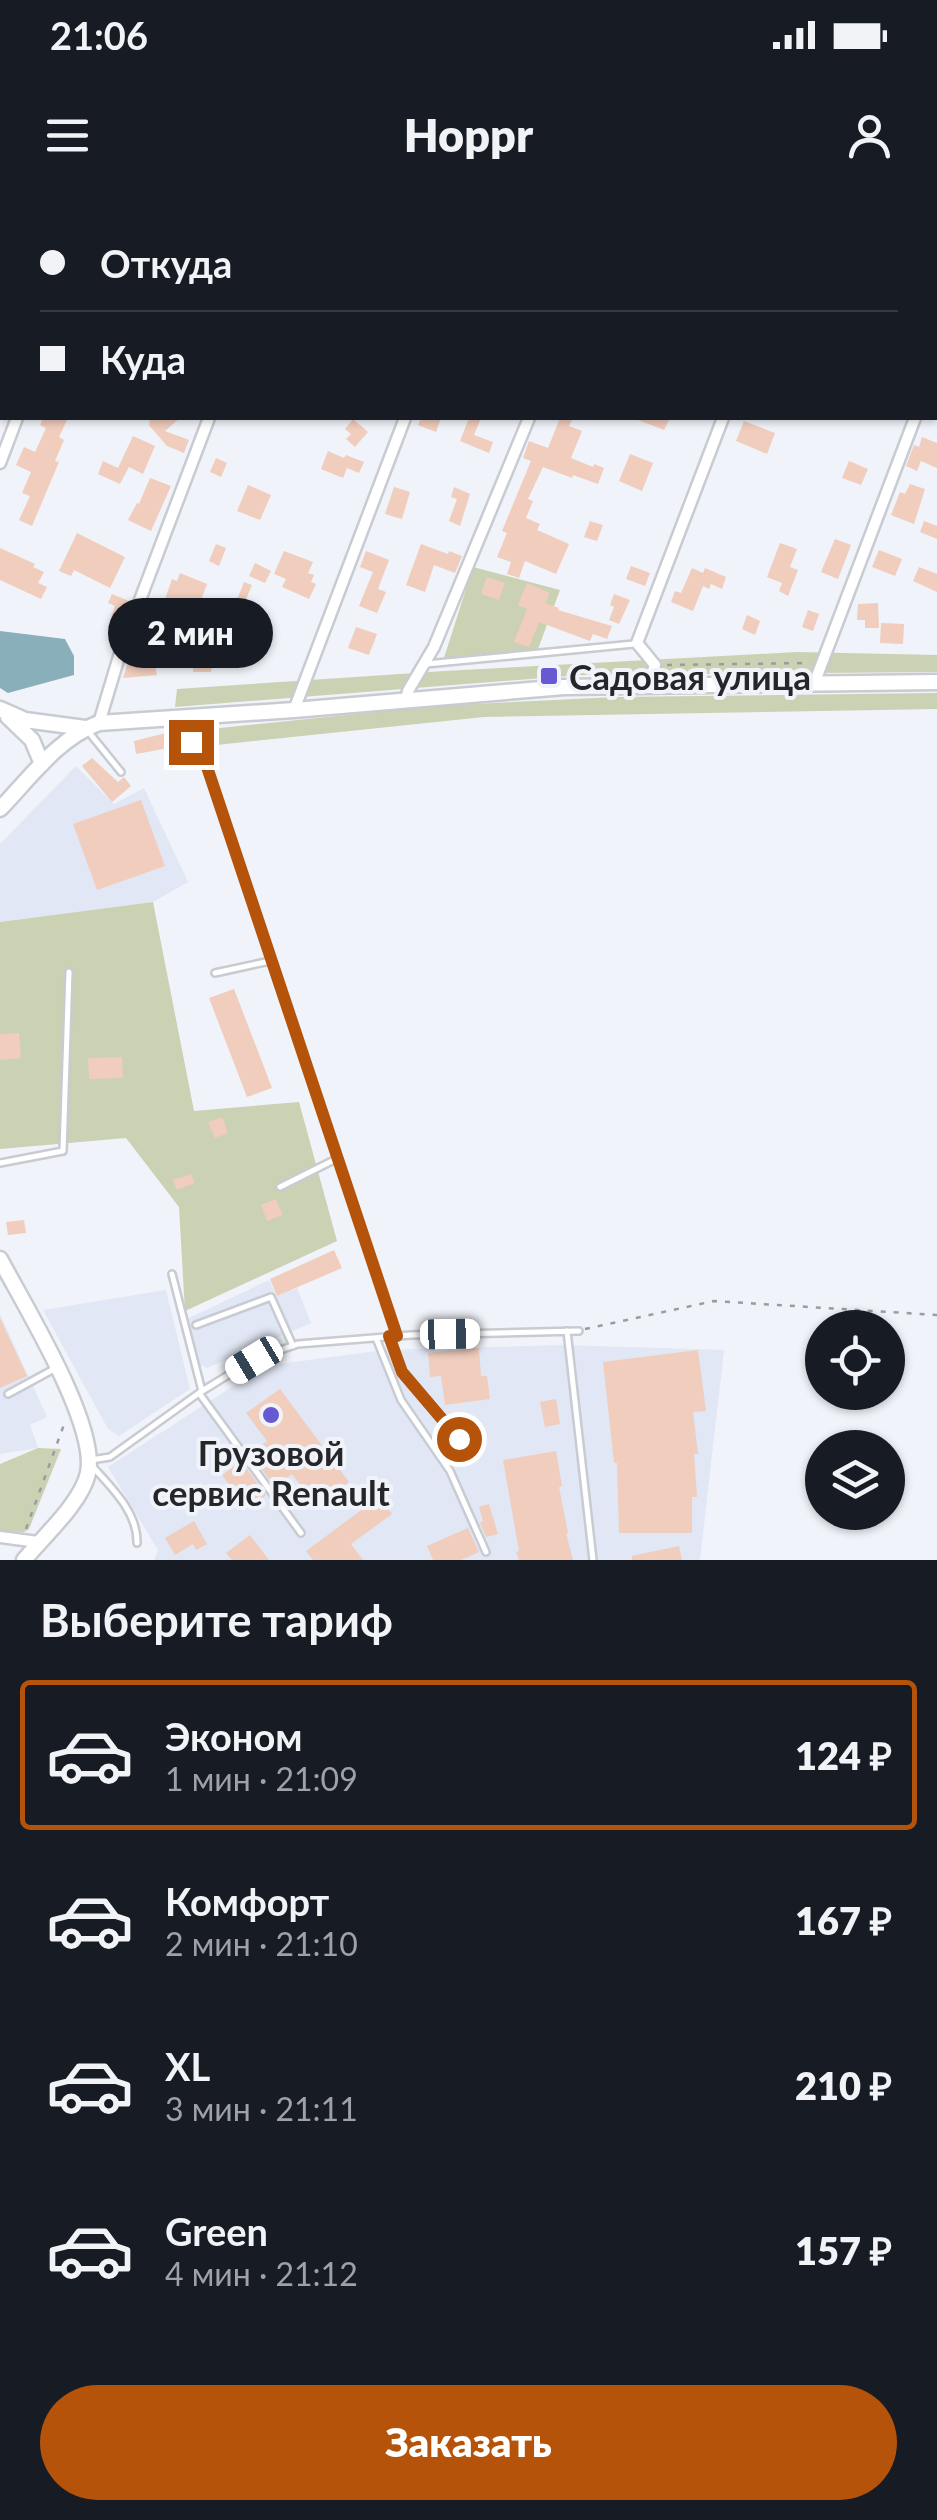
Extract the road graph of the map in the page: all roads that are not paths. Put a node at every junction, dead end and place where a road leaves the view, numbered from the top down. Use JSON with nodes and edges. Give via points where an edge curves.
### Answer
{"nodes":[{"id":1,"x":16,"y":420,"type":"edge"},
{"id":2,"x":208,"y":420,"type":"edge"},
{"id":3,"x":404,"y":420,"type":"edge"},
{"id":4,"x":528,"y":420,"type":"edge"},
{"id":5,"x":721,"y":420,"type":"edge"},
{"id":6,"x":914,"y":420,"type":"edge"},
{"id":7,"x":0,"y":463,"type":"edge"},
{"id":8,"x":637,"y":643,"type":"junction"},
{"id":9,"x":424,"y":664,"type":"junction"},
{"id":10,"x":937,"y":682,"type":"edge"},
{"id":11,"x":814,"y":684,"type":"junction"},
{"id":12,"x":648,"y":686,"type":"junction"},
{"id":13,"x":406,"y":700,"type":"junction"},
{"id":14,"x":0,"y":709,"type":"edge"},
{"id":15,"x":294,"y":710,"type":"junction"},
{"id":16,"x":92,"y":726,"type":"junction"},
{"id":17,"x":191,"y":742,"type":"dead end"},
{"id":18,"x":42,"y":764,"type":"junction"},
{"id":19,"x":121,"y":772,"type":"dead end"},
{"id":20,"x":0,"y":809,"type":"edge"},
{"id":21,"x":272,"y":961,"type":"junction"},
{"id":22,"x":70,"y":972,"type":"dead end"},
{"id":23,"x":214,"y":973,"type":"dead end"},
{"id":24,"x":338,"y":1158,"type":"junction"},
{"id":25,"x":0,"y":1163,"type":"edge"},
{"id":26,"x":280,"y":1187,"type":"dead end"},
{"id":27,"x":0,"y":1259,"type":"edge"},
{"id":28,"x":172,"y":1274,"type":"dead end"},
{"id":29,"x":196,"y":1325,"type":"dead end"},
{"id":30,"x":566,"y":1331,"type":"junction"},
{"id":31,"x":579,"y":1331,"type":"road end"},
{"id":32,"x":393,"y":1336,"type":"junction"},
{"id":33,"x":376,"y":1338,"type":"junction"},
{"id":34,"x":293,"y":1346,"type":"junction"},
{"id":35,"x":57,"y":1368,"type":"junction"},
{"id":36,"x":200,"y":1392,"type":"junction"},
{"id":37,"x":8,"y":1394,"type":"dead end"},
{"id":38,"x":459,"y":1439,"type":"dead end"},
{"id":39,"x":88,"y":1460,"type":"junction"},
{"id":40,"x":300,"y":1533,"type":"dead end"},
{"id":41,"x":0,"y":1537,"type":"edge"},
{"id":42,"x":38,"y":1542,"type":"junction"},
{"id":43,"x":137,"y":1543,"type":"dead end"},
{"id":44,"x":486,"y":1552,"type":"dead end"},
{"id":45,"x":24,"y":1560,"type":"edge"},
{"id":46,"x":593,"y":1560,"type":"edge"}],
"edges":[{"from":1,"to":7,"type":"street"},
{"from":2,"to":16,"type":"street"},
{"from":3,"to":15,"type":"street"},
{"from":4,"to":9,"type":"street"},
{"from":5,"to":8,"type":"street"},
{"from":6,"to":11,"type":"street"},
{"from":8,"to":9,"type":"lane"},
{"from":8,"to":12,"type":"street","via":[[656,665]]},
{"from":9,"to":13,"type":"street"},
{"from":10,"to":11,"type":"street"},
{"from":11,"to":12,"type":"street"},
{"from":12,"to":13,"type":"street"},
{"from":13,"to":15,"type":"street"},
{"from":14,"to":16,"type":"street","via":[[25,720]]},
{"from":14,"to":18,"type":"street","via":[[32,740]]},
{"from":15,"to":16,"type":"street"},
{"from":16,"to":18,"type":"street"},
{"from":16,"to":19,"type":"lane"},
{"from":17,"to":21,"type":"lane","via":[[200,746]]},
{"from":18,"to":20,"type":"street"},
{"from":21,"to":23,"type":"lane"},
{"from":21,"to":24,"type":"lane"},
{"from":22,"to":25,"type":"lane","via":[[63,1152]]},
{"from":24,"to":26,"type":"lane"},
{"from":24,"to":32,"type":"lane"},
{"from":27,"to":35,"type":"street"},
{"from":28,"to":36,"type":"lane"},
{"from":29,"to":34,"type":"lane","via":[[271,1298]]},
{"from":30,"to":31,"type":"lane"},
{"from":30,"to":32,"type":"lane"},
{"from":30,"to":46,"type":"lane"},
{"from":32,"to":33,"type":"lane"},
{"from":32,"to":38,"type":"lane","via":[[402,1372]]},
{"from":33,"to":34,"type":"lane"},
{"from":33,"to":44,"type":"lane","via":[[401,1400],[450,1471]]},
{"from":34,"to":36,"type":"lane"},
{"from":35,"to":37,"type":"lane"},
{"from":35,"to":39,"type":"street","via":[[81,1422]]},
{"from":36,"to":39,"type":"lane","via":[[110,1457]]},
{"from":36,"to":40,"type":"lane"},
{"from":39,"to":42,"type":"street","via":[[77,1494]]},
{"from":39,"to":43,"type":"lane","via":[[121,1499]]},
{"from":41,"to":42,"type":"street"},
{"from":42,"to":45,"type":"street"}]}
